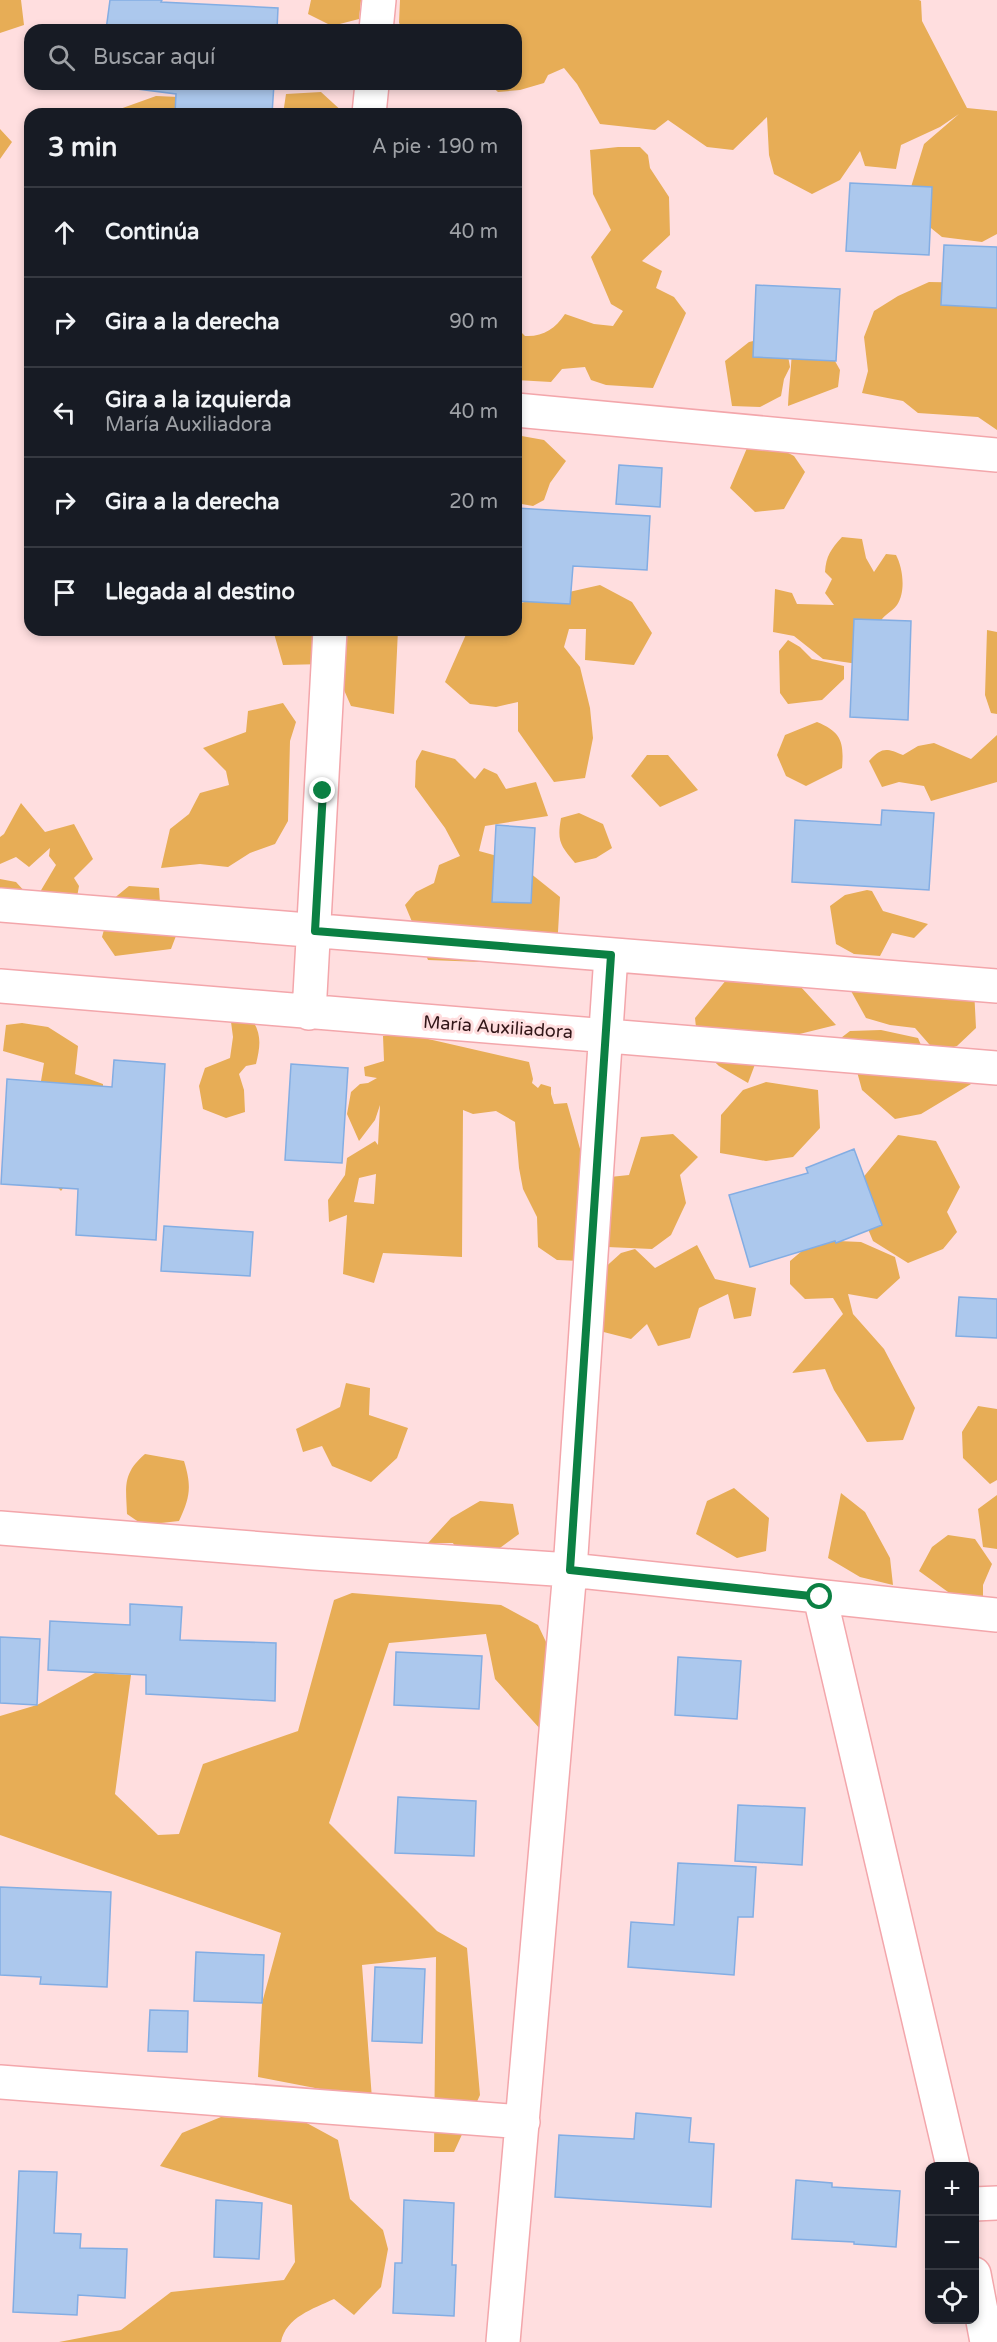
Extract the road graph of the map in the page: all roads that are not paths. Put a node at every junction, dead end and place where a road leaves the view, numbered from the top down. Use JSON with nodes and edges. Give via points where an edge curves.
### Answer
{"nodes":[{"id":1,"x":379,"y":0,"type":"edge"},
{"id":2,"x":377,"y":24,"type":"edge"},
{"id":3,"x":371,"y":90,"type":"edge"},
{"id":4,"x":370,"y":108,"type":"edge"},
{"id":5,"x":522,"y":411,"type":"edge"},
{"id":6,"x":997,"y":455,"type":"edge"},
{"id":7,"x":330,"y":636,"type":"edge"},
{"id":8,"x":0,"y":905,"type":"edge"},
{"id":9,"x":315,"y":931,"type":"junction"},
{"id":10,"x":611,"y":955,"type":"junction"},
{"id":11,"x":0,"y":986,"type":"edge"},
{"id":12,"x":997,"y":986,"type":"edge"},
{"id":13,"x":309,"y":1013,"type":"junction"},
{"id":14,"x":606,"y":1035,"type":"junction"},
{"id":15,"x":997,"y":1068,"type":"edge"},
{"id":16,"x":0,"y":1528,"type":"edge"},
{"id":17,"x":570,"y":1570,"type":"junction"},
{"id":18,"x":820,"y":1597,"type":"junction"},
{"id":19,"x":997,"y":1615,"type":"edge"},
{"id":20,"x":0,"y":2082,"type":"edge"},
{"id":21,"x":523,"y":2122,"type":"junction"},
{"id":22,"x":952,"y":2162,"type":"edge"},
{"id":23,"x":997,"y":2203,"type":"edge"},
{"id":24,"x":979,"y":2204,"type":"edge"},
{"id":25,"x":979,"y":2297,"type":"edge"},
{"id":26,"x":503,"y":2342,"type":"edge"},
{"id":27,"x":987,"y":2342,"type":"edge"}],
"edges":[{"from":1,"to":2,"type":"street"},
{"from":3,"to":4,"type":"street"},
{"from":5,"to":6,"type":"street"},
{"from":7,"to":9,"type":"street"},
{"from":8,"to":9,"type":"street"},
{"from":9,"to":10,"type":"street"},
{"from":9,"to":13,"type":"street"},
{"from":10,"to":12,"type":"street"},
{"from":10,"to":14,"type":"street"},
{"from":11,"to":13,"type":"street","name":"María Auxiliadora"},
{"from":13,"to":14,"type":"street","name":"María Auxiliadora"},
{"from":14,"to":15,"type":"street","name":"María Auxiliadora"},
{"from":14,"to":17,"type":"street"},
{"from":16,"to":17,"type":"street"},
{"from":17,"to":18,"type":"street"},
{"from":17,"to":21,"type":"street"},
{"from":18,"to":19,"type":"street"},
{"from":18,"to":22,"type":"street"},
{"from":20,"to":21,"type":"street"},
{"from":21,"to":26,"type":"street"},
{"from":23,"to":24,"type":"street"},
{"from":25,"to":27,"type":"street"}]}
